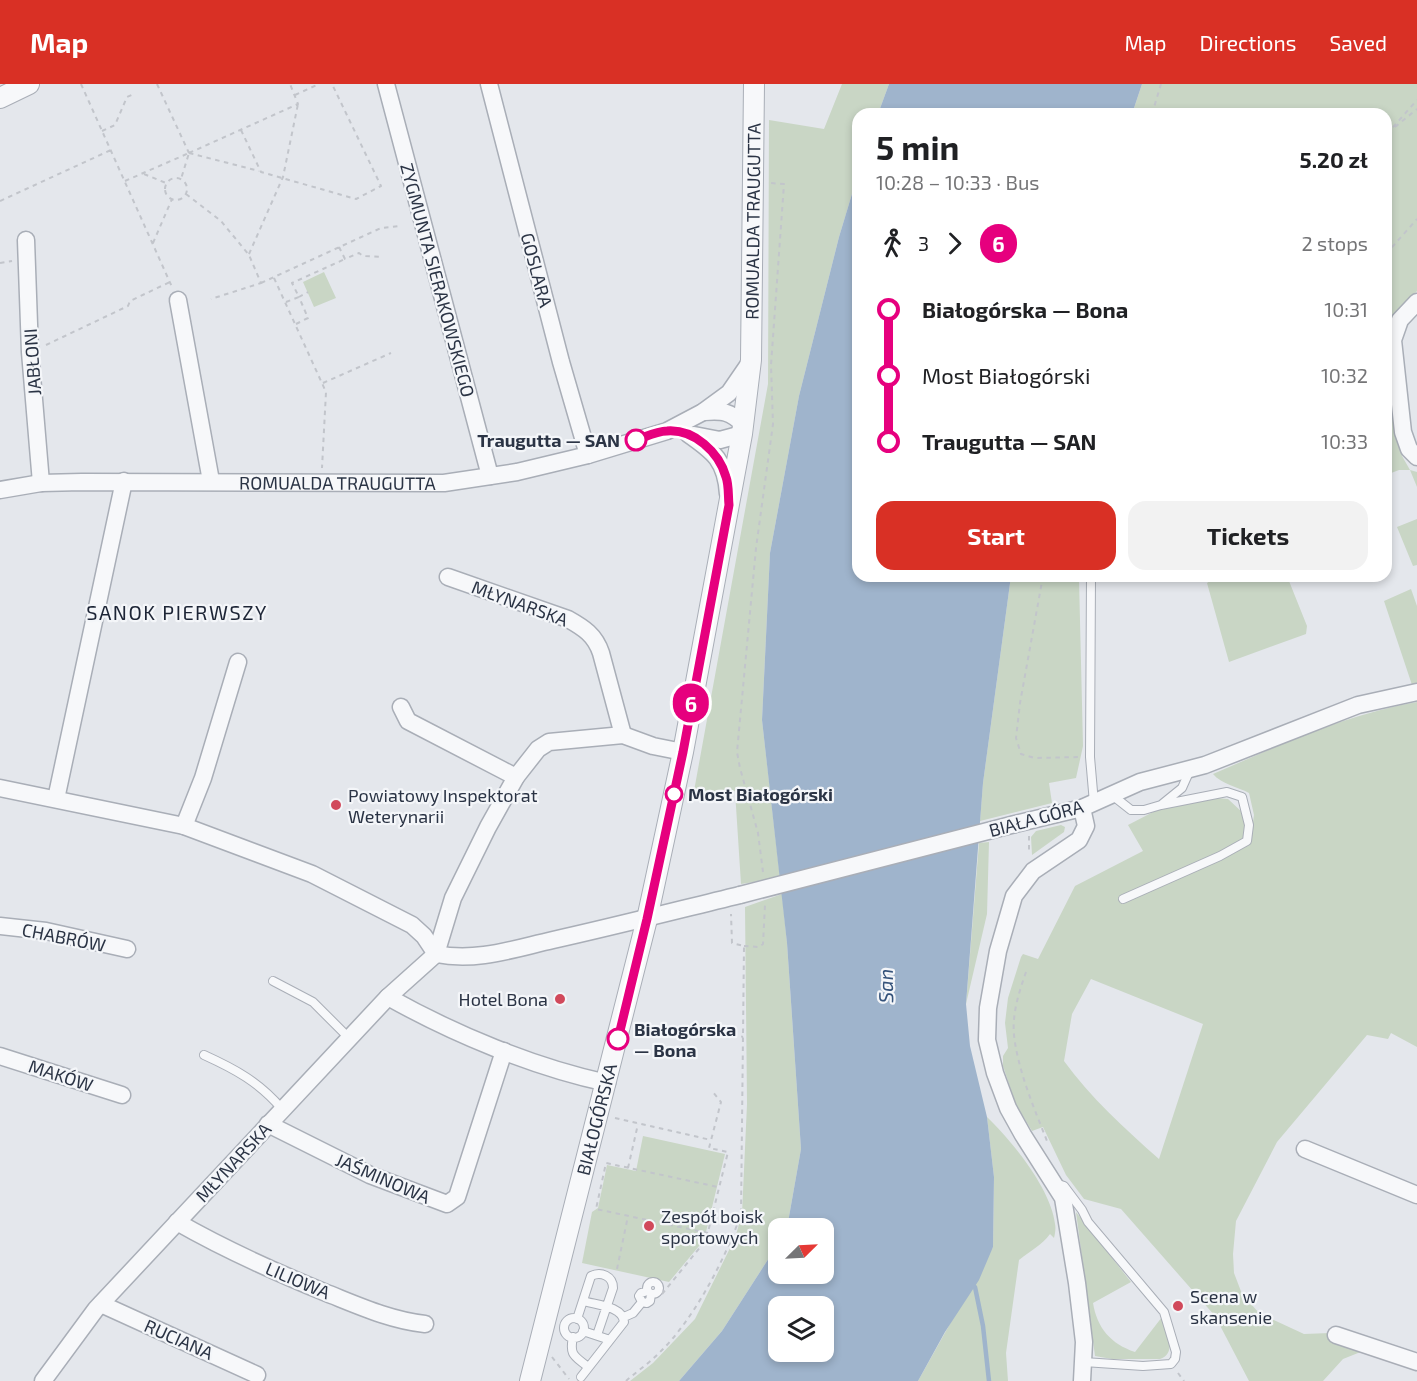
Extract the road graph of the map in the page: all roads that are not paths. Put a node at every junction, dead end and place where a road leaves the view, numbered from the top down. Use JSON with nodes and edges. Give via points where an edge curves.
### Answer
{"nodes":[{"id":1,"x":29,"y":84,"type":"edge"},
{"id":2,"x":386,"y":84,"type":"edge"},
{"id":3,"x":489,"y":84,"type":"edge"},
{"id":4,"x":754,"y":84,"type":"edge"},
{"id":5,"x":0,"y":98,"type":"edge"},
{"id":6,"x":26,"y":240,"type":"dead end"},
{"id":7,"x":178,"y":300,"type":"road end"},
{"id":8,"x":1417,"y":302,"type":"edge"},
{"id":9,"x":751,"y":360,"type":"junction"},
{"id":10,"x":703,"y":412,"type":"junction"},
{"id":11,"x":743,"y":429,"type":"junction"},
{"id":12,"x":667,"y":431,"type":"junction"},
{"id":13,"x":688,"y":434,"type":"junction"},
{"id":14,"x":588,"y":455,"type":"junction"},
{"id":15,"x":1417,"y":457,"type":"edge"},
{"id":16,"x":490,"y":476,"type":"junction"},
{"id":17,"x":124,"y":481,"type":"junction"},
{"id":18,"x":211,"y":482,"type":"junction"},
{"id":19,"x":40,"y":483,"type":"junction"},
{"id":20,"x":0,"y":490,"type":"edge"},
{"id":21,"x":729,"y":505,"type":"junction"},
{"id":22,"x":448,"y":577,"type":"dead end"},
{"id":23,"x":1091,"y":582,"type":"edge"},
{"id":24,"x":238,"y":662,"type":"dead end"},
{"id":25,"x":1417,"y":692,"type":"edge"},
{"id":26,"x":401,"y":707,"type":"dead end"},
{"id":27,"x":623,"y":735,"type":"junction"},
{"id":28,"x":683,"y":752,"type":"junction"},
{"id":29,"x":1191,"y":769,"type":"junction"},
{"id":30,"x":516,"y":777,"type":"junction"},
{"id":31,"x":0,"y":788,"type":"edge"},
{"id":32,"x":1111,"y":795,"type":"junction"},
{"id":33,"x":56,"y":799,"type":"junction"},
{"id":34,"x":1088,"y":805,"type":"junction"},
{"id":35,"x":1161,"y":805,"type":"junction"},
{"id":36,"x":184,"y":826,"type":"junction"},
{"id":37,"x":1123,"y":899,"type":"dead end"},
{"id":38,"x":647,"y":919,"type":"junction"},
{"id":39,"x":0,"y":926,"type":"edge"},
{"id":40,"x":127,"y":949,"type":"dead end"},
{"id":41,"x":436,"y":954,"type":"junction"},
{"id":42,"x":273,"y":981,"type":"dead end"},
{"id":43,"x":388,"y":997,"type":"junction"},
{"id":44,"x":349,"y":1038,"type":"junction"},
{"id":45,"x":504,"y":1051,"type":"junction"},
{"id":46,"x":204,"y":1054,"type":"dead end"},
{"id":47,"x":0,"y":1056,"type":"edge"},
{"id":48,"x":607,"y":1083,"type":"junction"},
{"id":49,"x":122,"y":1095,"type":"dead end"},
{"id":50,"x":282,"y":1109,"type":"junction"},
{"id":51,"x":268,"y":1125,"type":"junction"},
{"id":52,"x":1305,"y":1149,"type":"dead end"},
{"id":53,"x":1054,"y":1184,"type":"junction"},
{"id":54,"x":1417,"y":1195,"type":"edge"},
{"id":55,"x":177,"y":1222,"type":"junction"},
{"id":56,"x":653,"y":1294,"type":"road end"},
{"id":57,"x":583,"y":1301,"type":"junction"},
{"id":58,"x":101,"y":1304,"type":"junction"},
{"id":59,"x":606,"y":1308,"type":"junction"},
{"id":60,"x":624,"y":1317,"type":"junction"},
{"id":61,"x":577,"y":1319,"type":"junction"},
{"id":62,"x":425,"y":1324,"type":"dead end"},
{"id":63,"x":583,"y":1330,"type":"junction"},
{"id":64,"x":597,"y":1335,"type":"junction"},
{"id":65,"x":1336,"y":1335,"type":"dead end"},
{"id":66,"x":573,"y":1338,"type":"junction"},
{"id":67,"x":610,"y":1340,"type":"junction"},
{"id":68,"x":1084,"y":1362,"type":"junction"},
{"id":69,"x":1417,"y":1362,"type":"edge"},
{"id":70,"x":588,"y":1367,"type":"junction"},
{"id":71,"x":257,"y":1375,"type":"dead end"},
{"id":72,"x":581,"y":1377,"type":"dead end"},
{"id":73,"x":43,"y":1381,"type":"edge"},
{"id":74,"x":530,"y":1381,"type":"edge"},
{"id":75,"x":1082,"y":1381,"type":"edge"}],
"edges":[{"from":1,"to":5,"type":"street"},
{"from":2,"to":16,"type":"street","name":"ZYGMUNTA SIERAKOWSKIEGO"},
{"from":3,"to":14,"type":"street","name":"GOSLARA"},
{"from":4,"to":9,"type":"street","name":"ROMUALDA TRAUGUTTA"},
{"from":6,"to":19,"type":"street","name":"JABŁONI"},
{"from":7,"to":18,"type":"street"},
{"from":8,"to":15,"type":"street","via":[[1400,320],[1393,340],[1402,432]]},
{"from":9,"to":10,"type":"street","name":"ROMUALDA TRAUGUTTA","via":[[729,393]]},
{"from":9,"to":11,"type":"street","name":"ROMUALDA TRAUGUTTA"},
{"from":10,"to":11,"type":"street","via":[[723,411],[734,416]]},
{"from":10,"to":12,"type":"street","name":"ROMUALDA TRAUGUTTA"},
{"from":11,"to":13,"type":"street","name":"ROMUALDA TRAUGUTTA","via":[[720,440]]},
{"from":11,"to":21,"type":"street","name":"BIAŁOGÓRSKA"},
{"from":12,"to":13,"type":"street","name":"ROMUALDA TRAUGUTTA"},
{"from":12,"to":14,"type":"street","name":"ROMUALDA TRAUGUTTA"},
{"from":13,"to":21,"type":"street","name":"ROMUALDA TRAUGUTTA","via":[[714,452],[721,463],[727,478]]},
{"from":14,"to":16,"type":"street","name":"ROMUALDA TRAUGUTTA"},
{"from":16,"to":18,"type":"street","name":"ROMUALDA TRAUGUTTA","via":[[444,483]]},
{"from":17,"to":18,"type":"street","name":"ROMUALDA TRAUGUTTA"},
{"from":17,"to":19,"type":"street","name":"ROMUALDA TRAUGUTTA"},
{"from":17,"to":33,"type":"street"},
{"from":19,"to":20,"type":"street","name":"ROMUALDA TRAUGUTTA"},
{"from":21,"to":28,"type":"street","name":"BIAŁOGÓRSKA"},
{"from":22,"to":27,"type":"street","name":"MŁYNARSKA","via":[[568,619],[586,629],[601,652]]},
{"from":23,"to":34,"type":"lane"},
{"from":24,"to":36,"type":"street","via":[[203,778]]},
{"from":25,"to":29,"type":"street","name":"BIAŁA GÓRA","via":[[1358,705]]},
{"from":26,"to":30,"type":"street","via":[[408,721]]},
{"from":27,"to":28,"type":"street"},
{"from":27,"to":30,"type":"street","via":[[549,742],[538,748]]},
{"from":28,"to":38,"type":"street","name":"BIAŁOGÓRSKA"},
{"from":29,"to":32,"type":"street","name":"BIAŁA GÓRA","via":[[1140,782]]},
{"from":29,"to":35,"type":"lane","via":[[1182,788]]},
{"from":30,"to":41,"type":"street","via":[[453,898]]},
{"from":31,"to":33,"type":"street"},
{"from":32,"to":34,"type":"street","name":"BIAŁA GÓRA"},
{"from":32,"to":35,"type":"lane","via":[[1131,810]]},
{"from":33,"to":36,"type":"street"},
{"from":34,"to":38,"type":"street","name":"BIAŁA GÓRA","bridge":true,"via":[[1022,827]]},
{"from":34,"to":53,"type":"street","via":[[1086,826],[1078,840],[1033,871],[1014,896],[998,951],[988,1008],[987,1040],[1008,1108]]},
{"from":35,"to":37,"type":"lane","via":[[1227,792],[1242,797],[1249,825],[1247,841]]},
{"from":36,"to":41,"type":"street","via":[[322,879],[412,925]]},
{"from":38,"to":41,"type":"street","via":[[484,956]]},
{"from":38,"to":48,"type":"street","name":"BIAŁOGÓRSKA"},
{"from":39,"to":40,"type":"street","name":"CHABRÓW","via":[[46,931]]},
{"from":41,"to":43,"type":"street","name":"MŁYNARSKA"},
{"from":42,"to":44,"type":"lane","via":[[313,1002]]},
{"from":43,"to":44,"type":"street","name":"MŁYNARSKA"},
{"from":43,"to":45,"type":"street"},
{"from":44,"to":50,"type":"street","name":"MŁYNARSKA"},
{"from":45,"to":48,"type":"street"},
{"from":45,"to":51,"type":"street","name":"JAŚMINOWA","via":[[457,1197],[447,1204],[370,1175]]},
{"from":46,"to":50,"type":"lane","via":[[251,1079]]},
{"from":47,"to":49,"type":"street","name":"MAKÓW"},
{"from":48,"to":74,"type":"street","name":"BIAŁOGÓRSKA"},
{"from":50,"to":51,"type":"street","name":"MŁYNARSKA"},
{"from":51,"to":55,"type":"street","name":"MŁYNARSKA"},
{"from":52,"to":54,"type":"street"},
{"from":53,"to":68,"type":"street","via":[[1063,1198],[1070,1238]]},
{"from":53,"to":68,"type":"lane","via":[[1064,1186],[1088,1222],[1164,1312],[1176,1352],[1171,1364]]},
{"from":55,"to":58,"type":"street","name":"MŁYNARSKA"},
{"from":55,"to":62,"type":"street","name":"LILIOWA","via":[[218,1245],[354,1304],[403,1322]]},
{"from":56,"to":60,"type":"lane","via":[[641,1293],[642,1302]]},
{"from":57,"to":59,"type":"lane"},
{"from":57,"to":59,"type":"lane","via":[[591,1276],[607,1276],[613,1285]]},
{"from":57,"to":61,"type":"lane"},
{"from":58,"to":71,"type":"street","name":"RUCIANA"},
{"from":58,"to":73,"type":"street","name":"MŁYNARSKA"},
{"from":59,"to":60,"type":"lane","via":[[619,1311]]},
{"from":59,"to":64,"type":"lane"},
{"from":60,"to":67,"type":"lane","via":[[623,1325]]},
{"from":61,"to":63,"type":"lane"},
{"from":61,"to":66,"type":"lane","via":[[570,1319],[565,1325],[566,1333]]},
{"from":63,"to":64,"type":"lane"},
{"from":63,"to":66,"type":"lane"},
{"from":64,"to":67,"type":"lane"},
{"from":65,"to":69,"type":"street"},
{"from":66,"to":70,"type":"lane","via":[[573,1354]]},
{"from":67,"to":70,"type":"lane"},
{"from":68,"to":75,"type":"street"},
{"from":70,"to":72,"type":"lane"}]}
